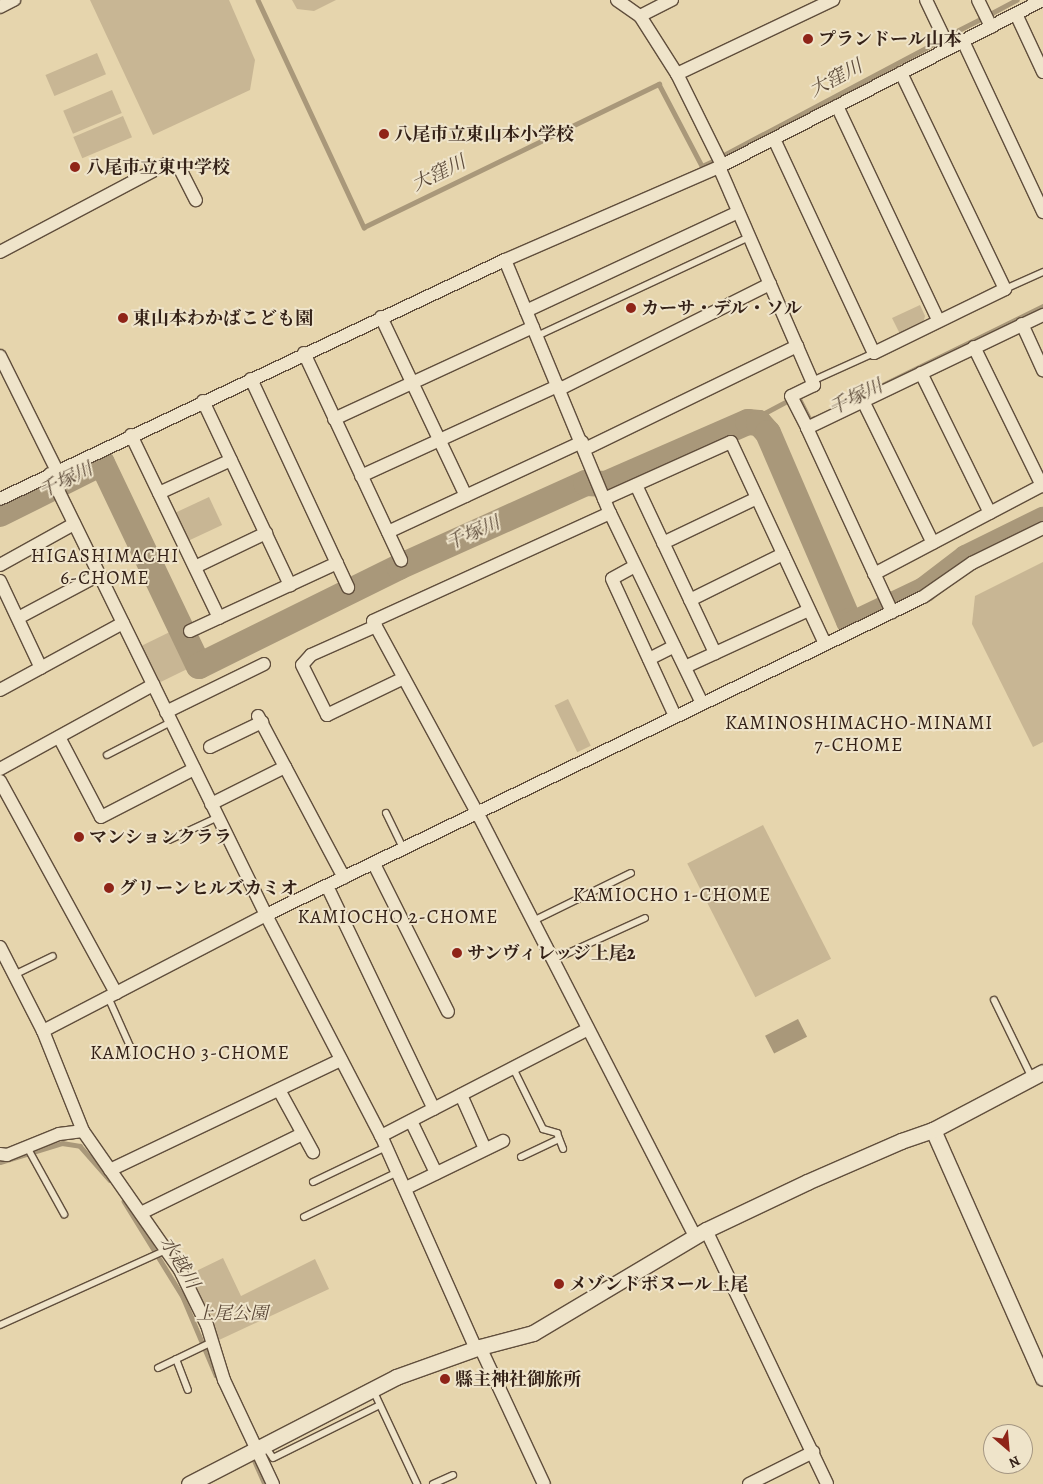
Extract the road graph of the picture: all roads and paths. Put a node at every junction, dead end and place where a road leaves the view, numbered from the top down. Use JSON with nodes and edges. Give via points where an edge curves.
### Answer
{"nodes":[{"id":1,"x":14,"y":0,"type":"edge"},
{"id":2,"x":617,"y":0,"type":"edge"},
{"id":3,"x":672,"y":0,"type":"edge"},
{"id":4,"x":833,"y":0,"type":"edge"},
{"id":5,"x":926,"y":0,"type":"edge"},
{"id":6,"x":978,"y":0,"type":"edge"},
{"id":7,"x":1042,"y":0,"type":"edge"},
{"id":8,"x":0,"y":7,"type":"edge"},
{"id":9,"x":1016,"y":14,"type":"junction"},
{"id":10,"x":640,"y":16,"type":"junction"},
{"id":11,"x":991,"y":27,"type":"junction"},
{"id":12,"x":963,"y":41,"type":"junction"},
{"id":13,"x":949,"y":48,"type":"junction"},
{"id":14,"x":1043,"y":72,"type":"edge"},
{"id":15,"x":901,"y":73,"type":"junction"},
{"id":16,"x":677,"y":74,"type":"junction"},
{"id":17,"x":837,"y":106,"type":"junction"},
{"id":18,"x":774,"y":139,"type":"junction"},
{"id":19,"x":721,"y":166,"type":"junction"},
{"id":20,"x":196,"y":200,"type":"dead end"},
{"id":21,"x":738,"y":212,"type":"junction"},
{"id":22,"x":1043,"y":212,"type":"edge"},
{"id":23,"x":749,"y":237,"type":"junction"},
{"id":24,"x":0,"y":252,"type":"edge"},
{"id":25,"x":504,"y":260,"type":"junction"},
{"id":26,"x":1043,"y":272,"type":"edge"},
{"id":27,"x":770,"y":284,"type":"junction"},
{"id":28,"x":1005,"y":289,"type":"junction"},
{"id":29,"x":526,"y":311,"type":"junction"},
{"id":30,"x":1043,"y":314,"type":"edge"},
{"id":31,"x":381,"y":318,"type":"junction"},
{"id":32,"x":938,"y":320,"type":"junction"},
{"id":33,"x":1022,"y":324,"type":"junction"},
{"id":34,"x":535,"y":332,"type":"junction"},
{"id":35,"x":797,"y":346,"type":"junction"},
{"id":36,"x":974,"y":347,"type":"junction"},
{"id":37,"x":874,"y":353,"type":"junction"},
{"id":38,"x":304,"y":354,"type":"junction"},
{"id":39,"x":0,"y":356,"type":"edge"},
{"id":40,"x":1043,"y":370,"type":"edge"},
{"id":41,"x":921,"y":373,"type":"junction"},
{"id":42,"x":251,"y":379,"type":"junction"},
{"id":43,"x":812,"y":381,"type":"junction"},
{"id":44,"x":413,"y":382,"type":"junction"},
{"id":45,"x":559,"y":387,"type":"junction"},
{"id":46,"x":203,"y":401,"type":"junction"},
{"id":47,"x":862,"y":401,"type":"junction"},
{"id":48,"x":334,"y":419,"type":"junction"},
{"id":49,"x":807,"y":428,"type":"junction"},
{"id":50,"x":131,"y":435,"type":"junction"},
{"id":51,"x":439,"y":440,"type":"junction"},
{"id":52,"x":584,"y":446,"type":"junction"},
{"id":53,"x":231,"y":460,"type":"junction"},
{"id":54,"x":361,"y":476,"type":"junction"},
{"id":55,"x":55,"y":479,"type":"junction"},
{"id":56,"x":636,"y":485,"type":"junction"},
{"id":57,"x":1042,"y":486,"type":"edge"},
{"id":58,"x":159,"y":493,"type":"junction"},
{"id":59,"x":466,"y":496,"type":"junction"},
{"id":60,"x":757,"y":498,"type":"junction"},
{"id":61,"x":0,"y":499,"type":"edge"},
{"id":62,"x":604,"y":499,"type":"junction"},
{"id":63,"x":610,"y":513,"type":"junction"},
{"id":64,"x":990,"y":513,"type":"junction"},
{"id":65,"x":74,"y":524,"type":"junction"},
{"id":66,"x":1043,"y":528,"type":"edge"},
{"id":67,"x":388,"y":532,"type":"junction"},
{"id":68,"x":266,"y":534,"type":"junction"},
{"id":69,"x":663,"y":543,"type":"junction"},
{"id":70,"x":933,"y":543,"type":"junction"},
{"id":71,"x":783,"y":554,"type":"junction"},
{"id":72,"x":401,"y":560,"type":"dead end"},
{"id":73,"x":337,"y":563,"type":"junction"},
{"id":74,"x":0,"y":565,"type":"edge"},
{"id":75,"x":635,"y":566,"type":"junction"},
{"id":76,"x":195,"y":567,"type":"junction"},
{"id":77,"x":874,"y":574,"type":"junction"},
{"id":78,"x":99,"y":575,"type":"junction"},
{"id":79,"x":0,"y":581,"type":"edge"},
{"id":80,"x":290,"y":585,"type":"junction"},
{"id":81,"x":348,"y":587,"type":"dead end"},
{"id":82,"x":690,"y":600,"type":"junction"},
{"id":83,"x":891,"y":609,"type":"junction"},
{"id":84,"x":809,"y":610,"type":"junction"},
{"id":85,"x":18,"y":618,"type":"junction"},
{"id":86,"x":219,"y":618,"type":"junction"},
{"id":87,"x":123,"y":623,"type":"junction"},
{"id":88,"x":376,"y":626,"type":"junction"},
{"id":89,"x":190,"y":631,"type":"dead end"},
{"id":90,"x":825,"y":644,"type":"junction"},
{"id":91,"x":674,"y":646,"type":"junction"},
{"id":92,"x":714,"y":652,"type":"junction"},
{"id":93,"x":649,"y":659,"type":"junction"},
{"id":94,"x":264,"y":664,"type":"dead end"},
{"id":95,"x":685,"y":667,"type":"junction"},
{"id":96,"x":42,"y":668,"type":"junction"},
{"id":97,"x":404,"y":678,"type":"junction"},
{"id":98,"x":153,"y":685,"type":"junction"},
{"id":99,"x":0,"y":690,"type":"edge"},
{"id":100,"x":702,"y":703,"type":"junction"},
{"id":101,"x":675,"y":716,"type":"junction"},
{"id":102,"x":169,"y":717,"type":"junction"},
{"id":103,"x":58,"y":737,"type":"junction"},
{"id":104,"x":210,"y":747,"type":"dead end"},
{"id":105,"x":107,"y":755,"type":"dead end"},
{"id":106,"x":286,"y":768,"type":"junction"},
{"id":107,"x":0,"y":769,"type":"edge"},
{"id":108,"x":194,"y":770,"type":"junction"},
{"id":109,"x":0,"y":781,"type":"edge"},
{"id":110,"x":211,"y":804,"type":"junction"},
{"id":111,"x":386,"y":813,"type":"dead end"},
{"id":112,"x":478,"y":814,"type":"junction"},
{"id":113,"x":218,"y":817,"type":"junction"},
{"id":114,"x":169,"y":840,"type":"dead end"},
{"id":115,"x":404,"y":850,"type":"junction"},
{"id":116,"x":374,"y":864,"type":"junction"},
{"id":117,"x":630,"y":873,"type":"dead end"},
{"id":118,"x":344,"y":878,"type":"junction"},
{"id":119,"x":327,"y":886,"type":"junction"},
{"id":120,"x":266,"y":915,"type":"junction"},
{"id":121,"x":645,"y":918,"type":"dead end"},
{"id":122,"x":533,"y":921,"type":"junction"},
{"id":123,"x":0,"y":947,"type":"edge"},
{"id":124,"x":53,"y":956,"type":"dead end"},
{"id":125,"x":553,"y":960,"type":"junction"},
{"id":126,"x":14,"y":975,"type":"junction"},
{"id":127,"x":112,"y":995,"type":"junction"},
{"id":128,"x":994,"y":1000,"type":"dead end"},
{"id":129,"x":448,"y":1012,"type":"dead end"},
{"id":130,"x":588,"y":1029,"type":"junction"},
{"id":131,"x":43,"y":1031,"type":"junction"},
{"id":132,"x":134,"y":1054,"type":"dead end"},
{"id":133,"x":341,"y":1060,"type":"junction"},
{"id":134,"x":513,"y":1068,"type":"junction"},
{"id":135,"x":1038,"y":1075,"type":"edge"},
{"id":136,"x":279,"y":1090,"type":"junction"},
{"id":137,"x":462,"y":1094,"type":"junction"},
{"id":138,"x":434,"y":1109,"type":"junction"},
{"id":139,"x":411,"y":1121,"type":"junction"},
{"id":140,"x":934,"y":1130,"type":"junction"},
{"id":141,"x":83,"y":1131,"type":"junction"},
{"id":142,"x":302,"y":1134,"type":"junction"},
{"id":143,"x":559,"y":1139,"type":"junction"},
{"id":144,"x":503,"y":1141,"type":"dead end"},
{"id":145,"x":384,"y":1142,"type":"junction"},
{"id":146,"x":28,"y":1149,"type":"junction"},
{"id":147,"x":485,"y":1149,"type":"junction"},
{"id":148,"x":563,"y":1149,"type":"dead end"},
{"id":149,"x":313,"y":1152,"type":"dead end"},
{"id":150,"x":0,"y":1154,"type":"edge"},
{"id":151,"x":521,"y":1156,"type":"dead end"},
{"id":152,"x":110,"y":1170,"type":"junction"},
{"id":153,"x":398,"y":1172,"type":"junction"},
{"id":154,"x":436,"y":1173,"type":"junction"},
{"id":155,"x":314,"y":1182,"type":"dead end"},
{"id":156,"x":406,"y":1188,"type":"junction"},
{"id":157,"x":141,"y":1213,"type":"junction"},
{"id":158,"x":64,"y":1214,"type":"dead end"},
{"id":159,"x":304,"y":1217,"type":"dead end"},
{"id":160,"x":701,"y":1233,"type":"junction"},
{"id":161,"x":163,"y":1252,"type":"junction"},
{"id":162,"x":0,"y":1325,"type":"edge"},
{"id":163,"x":210,"y":1343,"type":"junction"},
{"id":164,"x":478,"y":1348,"type":"junction"},
{"id":165,"x":176,"y":1359,"type":"junction"},
{"id":166,"x":158,"y":1368,"type":"dead end"},
{"id":167,"x":1043,"y":1378,"type":"edge"},
{"id":168,"x":372,"y":1389,"type":"junction"},
{"id":169,"x":188,"y":1390,"type":"dead end"},
{"id":170,"x":380,"y":1405,"type":"junction"},
{"id":171,"x":255,"y":1448,"type":"junction"},
{"id":172,"x":813,"y":1452,"type":"junction"},
{"id":173,"x":453,"y":1474,"type":"dead end"},
{"id":174,"x":189,"y":1484,"type":"edge"},
{"id":175,"x":273,"y":1484,"type":"edge"},
{"id":176,"x":417,"y":1484,"type":"edge"},
{"id":177,"x":433,"y":1484,"type":"edge"},
{"id":178,"x":544,"y":1484,"type":"edge"},
{"id":179,"x":749,"y":1484,"type":"edge"},
{"id":180,"x":827,"y":1484,"type":"edge"}],
"edges":[{"from":1,"to":8,"type":"street"},
{"from":2,"to":10,"type":"street"},
{"from":3,"to":10,"type":"street"},
{"from":4,"to":16,"type":"street"},
{"from":5,"to":13,"type":"street"},
{"from":6,"to":11,"type":"street"},
{"from":7,"to":9,"type":"street"},
{"from":9,"to":11,"type":"street"},
{"from":9,"to":14,"type":"street"},
{"from":10,"to":16,"type":"street"},
{"from":11,"to":12,"type":"street"},
{"from":12,"to":13,"type":"street"},
{"from":12,"to":22,"type":"street"},
{"from":13,"to":15,"type":"street"},
{"from":15,"to":17,"type":"street"},
{"from":15,"to":28,"type":"street"},
{"from":16,"to":19,"type":"street"},
{"from":17,"to":18,"type":"street"},
{"from":17,"to":32,"type":"street"},
{"from":18,"to":19,"type":"street"},
{"from":18,"to":37,"type":"street"},
{"from":19,"to":21,"type":"street"},
{"from":19,"to":25,"type":"street"},
{"from":20,"to":24,"type":"street","via":[[180,169],[166,164]]},
{"from":21,"to":23,"type":"street"},
{"from":21,"to":29,"type":"street"},
{"from":23,"to":27,"type":"street"},
{"from":23,"to":34,"type":"lane"},
{"from":25,"to":29,"type":"street"},
{"from":25,"to":31,"type":"street"},
{"from":26,"to":28,"type":"lane"},
{"from":27,"to":35,"type":"street"},
{"from":27,"to":45,"type":"street"},
{"from":28,"to":32,"type":"street"},
{"from":29,"to":34,"type":"street"},
{"from":30,"to":33,"type":"street"},
{"from":31,"to":38,"type":"street"},
{"from":31,"to":44,"type":"street"},
{"from":32,"to":37,"type":"street"},
{"from":33,"to":36,"type":"street"},
{"from":33,"to":40,"type":"street"},
{"from":34,"to":44,"type":"street"},
{"from":34,"to":45,"type":"street"},
{"from":35,"to":43,"type":"street"},
{"from":35,"to":52,"type":"street"},
{"from":36,"to":41,"type":"street"},
{"from":36,"to":57,"type":"street"},
{"from":37,"to":43,"type":"lane"},
{"from":38,"to":42,"type":"street"},
{"from":38,"to":48,"type":"street"},
{"from":39,"to":55,"type":"street"},
{"from":41,"to":47,"type":"street"},
{"from":41,"to":64,"type":"street"},
{"from":42,"to":46,"type":"street"},
{"from":42,"to":73,"type":"street"},
{"from":43,"to":49,"type":"street","via":[[814,385],[791,396]]},
{"from":44,"to":48,"type":"street"},
{"from":44,"to":51,"type":"street"},
{"from":45,"to":51,"type":"street"},
{"from":45,"to":52,"type":"street"},
{"from":46,"to":50,"type":"street"},
{"from":46,"to":53,"type":"street"},
{"from":47,"to":49,"type":"street"},
{"from":47,"to":70,"type":"street"},
{"from":48,"to":54,"type":"street"},
{"from":49,"to":77,"type":"street"},
{"from":50,"to":55,"type":"street"},
{"from":50,"to":58,"type":"street"},
{"from":51,"to":54,"type":"street"},
{"from":51,"to":59,"type":"street"},
{"from":52,"to":59,"type":"street"},
{"from":52,"to":62,"type":"street"},
{"from":53,"to":58,"type":"street"},
{"from":53,"to":68,"type":"street"},
{"from":54,"to":67,"type":"street"},
{"from":55,"to":61,"type":"street"},
{"from":55,"to":65,"type":"street"},
{"from":56,"to":60,"type":"street","via":[[731,442]]},
{"from":56,"to":62,"type":"street"},
{"from":56,"to":69,"type":"street"},
{"from":57,"to":64,"type":"street"},
{"from":58,"to":76,"type":"street"},
{"from":59,"to":67,"type":"street"},
{"from":60,"to":69,"type":"street"},
{"from":60,"to":71,"type":"street"},
{"from":62,"to":63,"type":"street"},
{"from":63,"to":75,"type":"street"},
{"from":63,"to":88,"type":"street","via":[[373,621]]},
{"from":64,"to":70,"type":"street"},
{"from":65,"to":74,"type":"street"},
{"from":65,"to":78,"type":"street"},
{"from":66,"to":83,"type":"street","via":[[972,563],[923,598]]},
{"from":67,"to":72,"type":"street"},
{"from":68,"to":76,"type":"street"},
{"from":68,"to":80,"type":"street"},
{"from":69,"to":82,"type":"street"},
{"from":70,"to":77,"type":"street"},
{"from":71,"to":82,"type":"street"},
{"from":71,"to":84,"type":"street"},
{"from":73,"to":80,"type":"street"},
{"from":73,"to":81,"type":"street"},
{"from":75,"to":91,"type":"street"},
{"from":75,"to":93,"type":"street","via":[[612,579]]},
{"from":76,"to":86,"type":"street"},
{"from":77,"to":83,"type":"street"},
{"from":78,"to":85,"type":"street"},
{"from":78,"to":87,"type":"street"},
{"from":79,"to":85,"type":"street"},
{"from":80,"to":86,"type":"street"},
{"from":82,"to":92,"type":"street"},
{"from":83,"to":90,"type":"street"},
{"from":84,"to":90,"type":"street"},
{"from":84,"to":92,"type":"street"},
{"from":85,"to":96,"type":"street"},
{"from":86,"to":89,"type":"street"},
{"from":87,"to":96,"type":"street"},
{"from":87,"to":98,"type":"street"},
{"from":88,"to":97,"type":"street"},
{"from":88,"to":97,"type":"street","via":[[311,655],[302,665],[327,715]]},
{"from":90,"to":100,"type":"street"},
{"from":91,"to":93,"type":"street"},
{"from":91,"to":95,"type":"street"},
{"from":92,"to":95,"type":"street"},
{"from":93,"to":101,"type":"street"},
{"from":94,"to":102,"type":"street"},
{"from":95,"to":100,"type":"street"},
{"from":96,"to":99,"type":"street"},
{"from":97,"to":112,"type":"street"},
{"from":98,"to":102,"type":"street"},
{"from":98,"to":103,"type":"street"},
{"from":100,"to":101,"type":"street"},
{"from":101,"to":112,"type":"street"},
{"from":102,"to":105,"type":"lane"},
{"from":102,"to":108,"type":"street"},
{"from":103,"to":107,"type":"street"},
{"from":103,"to":108,"type":"street","via":[[101,817]]},
{"from":104,"to":106,"type":"street","via":[[260,719]]},
{"from":106,"to":110,"type":"street"},
{"from":106,"to":118,"type":"street"},
{"from":108,"to":110,"type":"street"},
{"from":109,"to":127,"type":"street"},
{"from":110,"to":113,"type":"street"},
{"from":111,"to":115,"type":"lane"},
{"from":112,"to":115,"type":"street"},
{"from":112,"to":122,"type":"street"},
{"from":113,"to":114,"type":"lane"},
{"from":113,"to":120,"type":"street"},
{"from":115,"to":116,"type":"street"},
{"from":116,"to":118,"type":"street"},
{"from":116,"to":129,"type":"street"},
{"from":117,"to":122,"type":"lane"},
{"from":118,"to":119,"type":"street"},
{"from":119,"to":120,"type":"street"},
{"from":119,"to":138,"type":"street"},
{"from":120,"to":127,"type":"street"},
{"from":120,"to":133,"type":"street"},
{"from":121,"to":125,"type":"lane"},
{"from":122,"to":125,"type":"street"},
{"from":123,"to":126,"type":"street"},
{"from":124,"to":126,"type":"lane"},
{"from":125,"to":130,"type":"street"},
{"from":126,"to":131,"type":"street"},
{"from":127,"to":131,"type":"street"},
{"from":127,"to":132,"type":"lane"},
{"from":128,"to":135,"type":"lane"},
{"from":130,"to":134,"type":"street"},
{"from":130,"to":160,"type":"street"},
{"from":131,"to":141,"type":"street"},
{"from":133,"to":136,"type":"street"},
{"from":133,"to":145,"type":"street"},
{"from":134,"to":137,"type":"street"},
{"from":134,"to":143,"type":"lane","via":[[543,1129],[557,1133]]},
{"from":135,"to":140,"type":"street"},
{"from":136,"to":142,"type":"street"},
{"from":136,"to":152,"type":"street"},
{"from":137,"to":138,"type":"street"},
{"from":137,"to":147,"type":"street"},
{"from":138,"to":139,"type":"street"},
{"from":139,"to":145,"type":"street"},
{"from":139,"to":154,"type":"street"},
{"from":140,"to":160,"type":"street","via":[[824,1174]]},
{"from":140,"to":167,"type":"street"},
{"from":141,"to":146,"type":"street","via":[[59,1134]]},
{"from":141,"to":152,"type":"street"},
{"from":142,"to":149,"type":"street"},
{"from":142,"to":157,"type":"street"},
{"from":143,"to":148,"type":"lane"},
{"from":143,"to":151,"type":"lane"},
{"from":144,"to":147,"type":"street"},
{"from":145,"to":153,"type":"street"},
{"from":145,"to":155,"type":"lane"},
{"from":146,"to":150,"type":"street"},
{"from":146,"to":158,"type":"lane"},
{"from":147,"to":154,"type":"street"},
{"from":152,"to":157,"type":"street"},
{"from":153,"to":156,"type":"street"},
{"from":153,"to":159,"type":"lane"},
{"from":154,"to":156,"type":"street"},
{"from":156,"to":164,"type":"street"},
{"from":157,"to":161,"type":"street"},
{"from":160,"to":164,"type":"street","via":[[533,1333]]},
{"from":160,"to":172,"type":"street"},
{"from":161,"to":162,"type":"lane"},
{"from":161,"to":163,"type":"street","via":[[180,1270]]},
{"from":163,"to":165,"type":"lane"},
{"from":163,"to":171,"type":"street"},
{"from":164,"to":168,"type":"street","via":[[396,1377]]},
{"from":164,"to":178,"type":"street"},
{"from":165,"to":166,"type":"lane"},
{"from":165,"to":169,"type":"lane"},
{"from":168,"to":170,"type":"lane"},
{"from":168,"to":171,"type":"street"},
{"from":170,"to":171,"type":"lane","via":[[273,1458]]},
{"from":170,"to":176,"type":"lane"},
{"from":171,"to":174,"type":"street"},
{"from":171,"to":175,"type":"street"},
{"from":172,"to":179,"type":"street"},
{"from":172,"to":180,"type":"street"},
{"from":173,"to":177,"type":"lane"}]}
